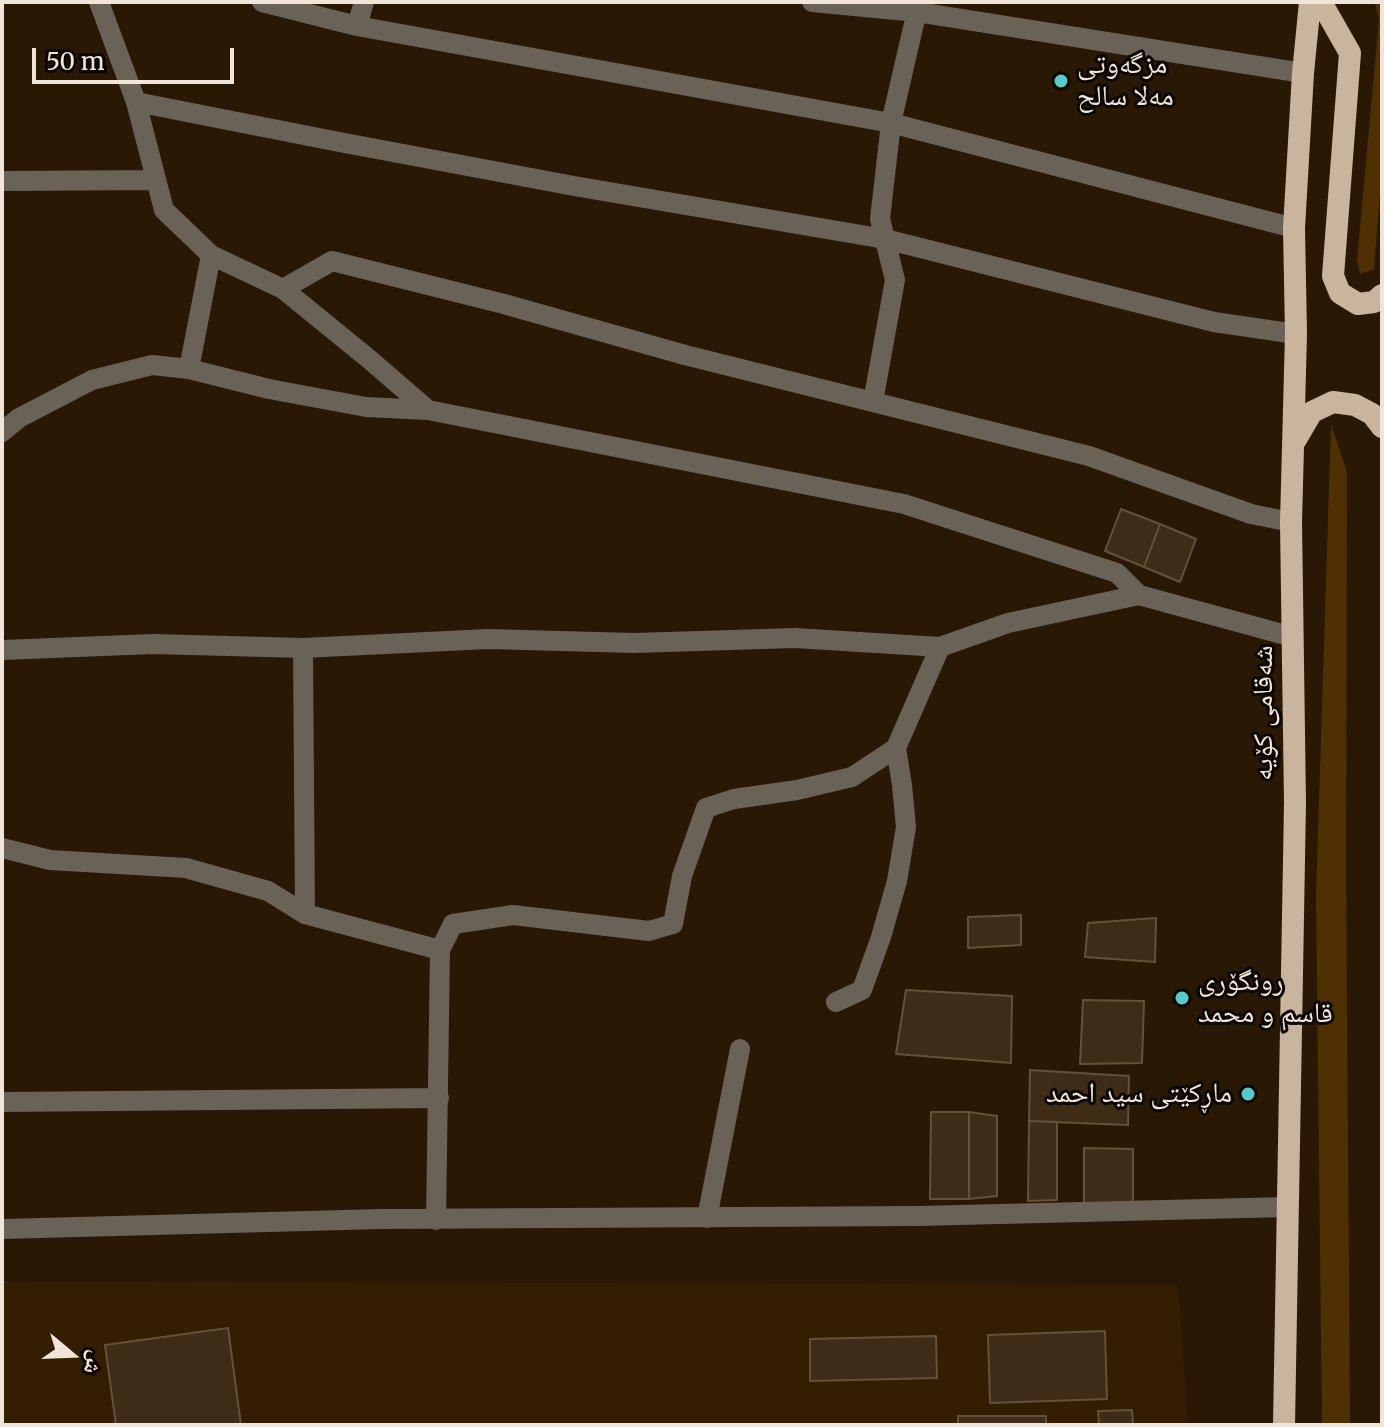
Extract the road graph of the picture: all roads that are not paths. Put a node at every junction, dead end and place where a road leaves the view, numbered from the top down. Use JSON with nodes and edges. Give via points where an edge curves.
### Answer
{"nodes":[{"id":1,"x":99,"y":2,"type":"edge"},
{"id":2,"x":262,"y":2,"type":"edge"},
{"id":3,"x":364,"y":2,"type":"edge"},
{"id":4,"x":812,"y":2,"type":"edge"},
{"id":5,"x":1310,"y":2,"type":"edge"},
{"id":6,"x":1321,"y":2,"type":"edge"},
{"id":7,"x":918,"y":7,"type":"edge"},
{"id":8,"x":357,"y":26,"type":"junction"},
{"id":9,"x":1303,"y":73,"type":"junction"},
{"id":10,"x":136,"y":102,"type":"junction"},
{"id":11,"x":891,"y":123,"type":"junction"},
{"id":12,"x":156,"y":180,"type":"junction"},
{"id":13,"x":2,"y":181,"type":"edge"},
{"id":14,"x":1294,"y":228,"type":"junction"},
{"id":15,"x":885,"y":239,"type":"junction"},
{"id":16,"x":211,"y":255,"type":"junction"},
{"id":17,"x":283,"y":289,"type":"junction"},
{"id":18,"x":1382,"y":295,"type":"edge"},
{"id":19,"x":1296,"y":334,"type":"junction"},
{"id":20,"x":189,"y":369,"type":"junction"},
{"id":21,"x":873,"y":402,"type":"junction"},
{"id":22,"x":428,"y":410,"type":"junction"},
{"id":23,"x":11,"y":416,"type":"edge"},
{"id":24,"x":1382,"y":427,"type":"edge"},
{"id":25,"x":2,"y":432,"type":"edge"},
{"id":26,"x":1293,"y":445,"type":"junction"},
{"id":27,"x":1291,"y":522,"type":"junction"},
{"id":28,"x":1139,"y":595,"type":"junction"},
{"id":29,"x":1293,"y":637,"type":"junction"},
{"id":30,"x":940,"y":647,"type":"junction"},
{"id":31,"x":303,"y":648,"type":"junction"},
{"id":32,"x":2,"y":650,"type":"edge"},
{"id":33,"x":896,"y":748,"type":"junction"},
{"id":34,"x":2,"y":848,"type":"edge"},
{"id":35,"x":305,"y":914,"type":"junction"},
{"id":36,"x":440,"y":950,"type":"junction"},
{"id":37,"x":836,"y":1002,"type":"dead end"},
{"id":38,"x":740,"y":1049,"type":"dead end"},
{"id":39,"x":439,"y":1098,"type":"junction"},
{"id":40,"x":2,"y":1102,"type":"edge"},
{"id":41,"x":1287,"y":1207,"type":"junction"},
{"id":42,"x":707,"y":1218,"type":"junction"},
{"id":43,"x":436,"y":1220,"type":"junction"},
{"id":44,"x":2,"y":1229,"type":"edge"},
{"id":45,"x":1284,"y":1425,"type":"edge"}],
"edges":[{"from":1,"to":10,"type":"street"},
{"from":2,"to":8,"type":"street"},
{"from":3,"to":8,"type":"street"},
{"from":4,"to":7,"type":"street"},
{"from":5,"to":9,"type":"highway","name":"شەقامی کۆیە"},
{"from":6,"to":18,"type":"highway","via":[[1350,53],[1333,276],[1340,293],[1358,304]]},
{"from":7,"to":9,"type":"street"},
{"from":7,"to":11,"type":"street"},
{"from":8,"to":11,"type":"street"},
{"from":9,"to":14,"type":"highway","name":"شەقامی کۆیە"},
{"from":10,"to":12,"type":"street"},
{"from":10,"to":15,"type":"street"},
{"from":11,"to":14,"type":"street"},
{"from":11,"to":15,"type":"street","via":[[880,219]]},
{"from":12,"to":13,"type":"street"},
{"from":12,"to":16,"type":"street","via":[[164,210]]},
{"from":14,"to":19,"type":"highway","name":"شەقامی کۆیە"},
{"from":15,"to":19,"type":"street","via":[[1214,322]]},
{"from":15,"to":21,"type":"street","via":[[895,280]]},
{"from":16,"to":17,"type":"street"},
{"from":16,"to":20,"type":"street"},
{"from":17,"to":21,"type":"street","via":[[332,261]]},
{"from":17,"to":22,"type":"street"},
{"from":19,"to":26,"type":"highway","name":"شەقامی کۆیە"},
{"from":20,"to":22,"type":"street","via":[[366,407]]},
{"from":20,"to":23,"type":"street","via":[[152,365],[92,380]]},
{"from":21,"to":27,"type":"street","via":[[1089,456],[1251,514]]},
{"from":22,"to":28,"type":"street","via":[[904,504],[1117,573]]},
{"from":23,"to":25,"type":"street"},
{"from":24,"to":26,"type":"highway","via":[[1355,405],[1333,402],[1312,412]]},
{"from":26,"to":27,"type":"highway","name":"شەقامی کۆیە"},
{"from":27,"to":29,"type":"highway","name":"شەقامی کۆیە"},
{"from":28,"to":29,"type":"street"},
{"from":28,"to":30,"type":"street","via":[[1008,623]]},
{"from":29,"to":41,"type":"highway","name":"شەقامی کۆیە"},
{"from":30,"to":31,"type":"street","via":[[795,638],[634,643],[488,639]]},
{"from":30,"to":33,"type":"street"},
{"from":31,"to":32,"type":"street","via":[[153,644]]},
{"from":31,"to":35,"type":"street"},
{"from":33,"to":36,"type":"street","via":[[852,777],[706,808],[682,876],[673,924],[649,931],[513,915],[453,924]]},
{"from":33,"to":37,"type":"street","via":[[906,827],[897,881],[862,990]]},
{"from":34,"to":35,"type":"street","via":[[50,860],[186,868],[268,891]]},
{"from":35,"to":36,"type":"street"},
{"from":36,"to":39,"type":"street"},
{"from":38,"to":42,"type":"street"},
{"from":39,"to":40,"type":"street"},
{"from":39,"to":43,"type":"street"},
{"from":41,"to":42,"type":"street"},
{"from":41,"to":45,"type":"highway","name":"شەقامی کۆیە"},
{"from":42,"to":43,"type":"street"},
{"from":43,"to":44,"type":"street"}]}
